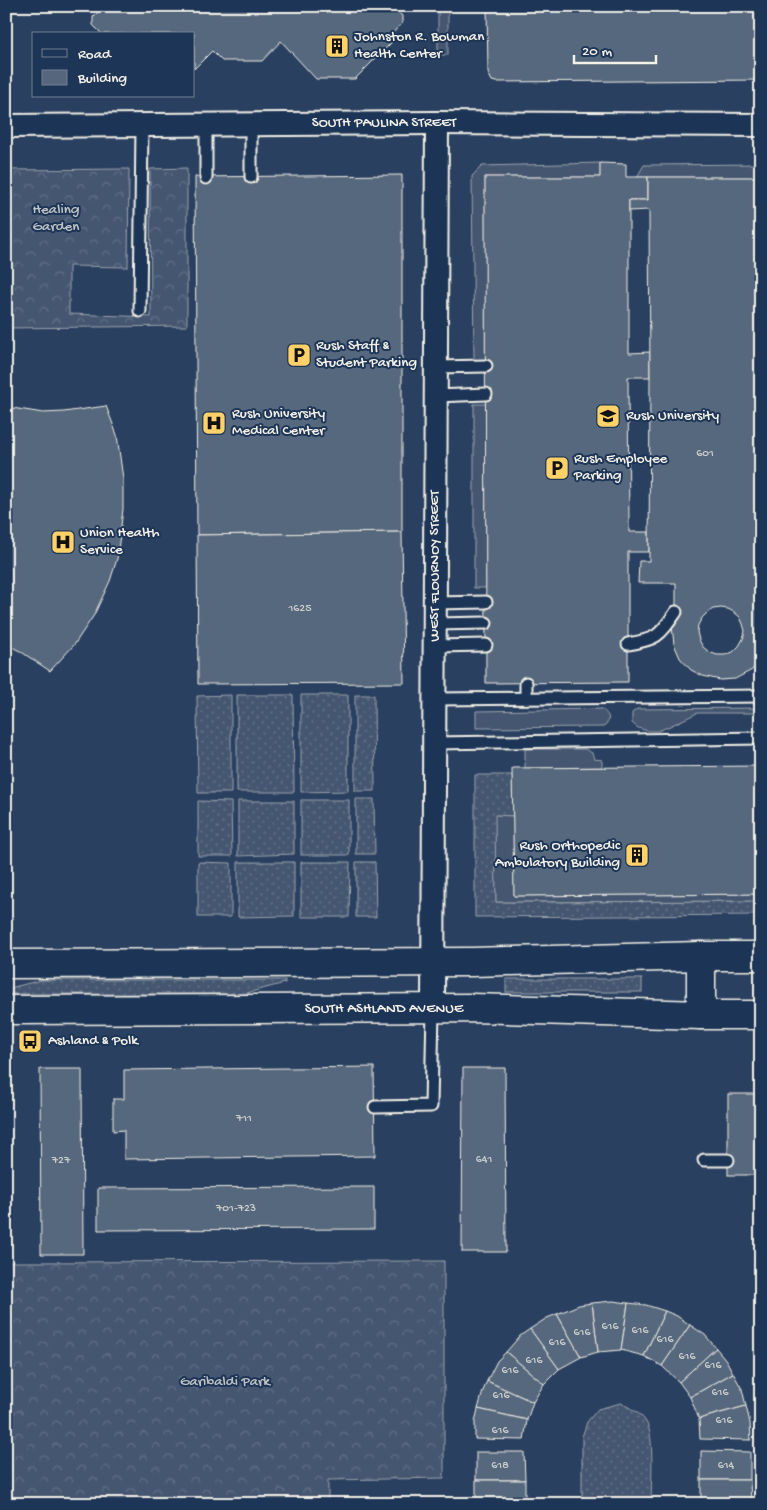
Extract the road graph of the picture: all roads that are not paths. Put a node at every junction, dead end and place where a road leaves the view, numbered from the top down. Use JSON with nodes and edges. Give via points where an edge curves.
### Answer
{"nodes":[{"id":1,"x":437,"y":123,"type":"junction"},
{"id":2,"x":206,"y":124,"type":"junction"},
{"id":3,"x":251,"y":124,"type":"junction"},
{"id":4,"x":142,"y":125,"type":"junction"},
{"id":5,"x":761,"y":125,"type":"edge"},
{"id":6,"x":6,"y":126,"type":"edge"},
{"id":7,"x":251,"y":177,"type":"dead end"},
{"id":8,"x":206,"y":178,"type":"dead end"},
{"id":9,"x":140,"y":311,"type":"dead end"},
{"id":10,"x":486,"y":366,"type":"dead end"},
{"id":11,"x":436,"y":367,"type":"junction"},
{"id":12,"x":486,"y":394,"type":"dead end"},
{"id":13,"x":436,"y":396,"type":"junction"},
{"id":14,"x":486,"y":602,"type":"dead end"},
{"id":15,"x":676,"y":612,"type":"dead end"},
{"id":16,"x":486,"y":623,"type":"dead end"},
{"id":17,"x":435,"y":624,"type":"junction"},
{"id":18,"x":628,"y":644,"type":"dead end"},
{"id":19,"x":486,"y":645,"type":"dead end"},
{"id":20,"x":526,"y":683,"type":"dead end"},
{"id":21,"x":761,"y":696,"type":"edge"},
{"id":22,"x":526,"y":698,"type":"junction"},
{"id":23,"x":434,"y":699,"type":"junction"},
{"id":24,"x":761,"y":738,"type":"edge"},
{"id":25,"x":434,"y":743,"type":"junction"},
{"id":26,"x":701,"y":956,"type":"junction"},
{"id":27,"x":761,"y":956,"type":"edge"},
{"id":28,"x":434,"y":962,"type":"junction"},
{"id":29,"x":6,"y":964,"type":"edge"},
{"id":30,"x":433,"y":1008,"type":"junction"},
{"id":31,"x":6,"y":1010,"type":"edge"},
{"id":32,"x":701,"y":1015,"type":"junction"},
{"id":33,"x":761,"y":1015,"type":"edge"},
{"id":34,"x":375,"y":1107,"type":"dead end"},
{"id":35,"x":704,"y":1160,"type":"dead end"},
{"id":36,"x":728,"y":1160,"type":"dead end"}],
"edges":[{"from":1,"to":3,"type":"street","name":"SOUTH PAULINA STREET"},
{"from":1,"to":5,"type":"street","name":"SOUTH PAULINA STREET"},
{"from":1,"to":11,"type":"street","name":"WEST FLOURNOY STREET"},
{"from":2,"to":3,"type":"street","name":"SOUTH PAULINA STREET"},
{"from":2,"to":4,"type":"street","name":"SOUTH PAULINA STREET"},
{"from":2,"to":8,"type":"lane"},
{"from":3,"to":7,"type":"lane"},
{"from":4,"to":6,"type":"street","name":"SOUTH PAULINA STREET"},
{"from":4,"to":9,"type":"lane"},
{"from":10,"to":11,"type":"lane"},
{"from":11,"to":13,"type":"street","name":"WEST FLOURNOY STREET"},
{"from":12,"to":13,"type":"lane"},
{"from":13,"to":17,"type":"street","name":"WEST FLOURNOY STREET"},
{"from":14,"to":17,"type":"lane"},
{"from":15,"to":18,"type":"lane","via":[[662,633],[648,641]]},
{"from":16,"to":17,"type":"lane"},
{"from":17,"to":19,"type":"lane"},
{"from":17,"to":23,"type":"street","name":"WEST FLOURNOY STREET"},
{"from":20,"to":22,"type":"lane"},
{"from":21,"to":22,"type":"lane"},
{"from":22,"to":23,"type":"lane"},
{"from":23,"to":25,"type":"street","name":"WEST FLOURNOY STREET"},
{"from":24,"to":25,"type":"lane"},
{"from":25,"to":28,"type":"street","name":"WEST FLOURNOY STREET"},
{"from":26,"to":27,"type":"main road"},
{"from":26,"to":28,"type":"main road"},
{"from":26,"to":32,"type":"main road"},
{"from":28,"to":29,"type":"main road"},
{"from":28,"to":30,"type":"street","name":"WEST FLOURNOY STREET"},
{"from":30,"to":31,"type":"main road","name":"SOUTH ASHLAND AVENUE"},
{"from":30,"to":32,"type":"main road","name":"SOUTH ASHLAND AVENUE"},
{"from":30,"to":34,"type":"lane","via":[[431,1106]]},
{"from":32,"to":33,"type":"main road","name":"SOUTH ASHLAND AVENUE"},
{"from":35,"to":36,"type":"lane"}]}
